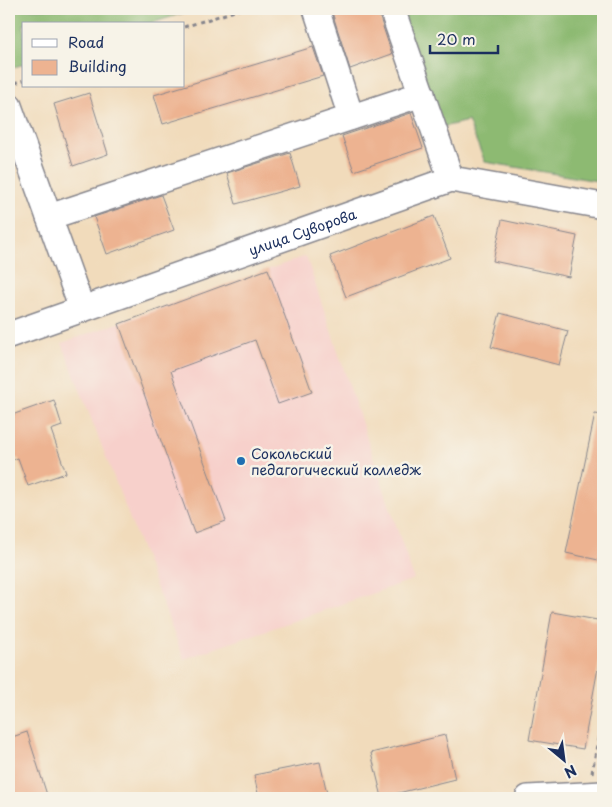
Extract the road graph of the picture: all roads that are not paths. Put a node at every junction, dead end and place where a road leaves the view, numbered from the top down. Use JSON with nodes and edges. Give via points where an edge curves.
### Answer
{"nodes":[{"id":1,"x":316,"y":9,"type":"edge"},
{"id":2,"x":392,"y":9,"type":"edge"},
{"id":3,"x":422,"y":94,"type":"junction"},
{"id":4,"x":9,"y":106,"type":"edge"},
{"id":5,"x":351,"y":117,"type":"junction"},
{"id":6,"x":451,"y":179,"type":"junction"},
{"id":7,"x":603,"y":206,"type":"edge"},
{"id":8,"x":49,"y":217,"type":"junction"},
{"id":9,"x":82,"y":309,"type":"junction"},
{"id":10,"x":9,"y":335,"type":"edge"},
{"id":11,"x":596,"y":795,"type":"edge"},
{"id":12,"x":528,"y":798,"type":"edge"}],
"edges":[{"from":1,"to":5,"type":"street"},
{"from":2,"to":3,"type":"street"},
{"from":3,"to":5,"type":"street"},
{"from":3,"to":6,"type":"street"},
{"from":4,"to":8,"type":"street"},
{"from":5,"to":8,"type":"street"},
{"from":6,"to":7,"type":"street","name":"улица Суворова"},
{"from":6,"to":9,"type":"street","name":"улица Суворова"},
{"from":8,"to":9,"type":"street"},
{"from":9,"to":10,"type":"street","name":"улица Суворова"},
{"from":11,"to":12,"type":"street"}]}
